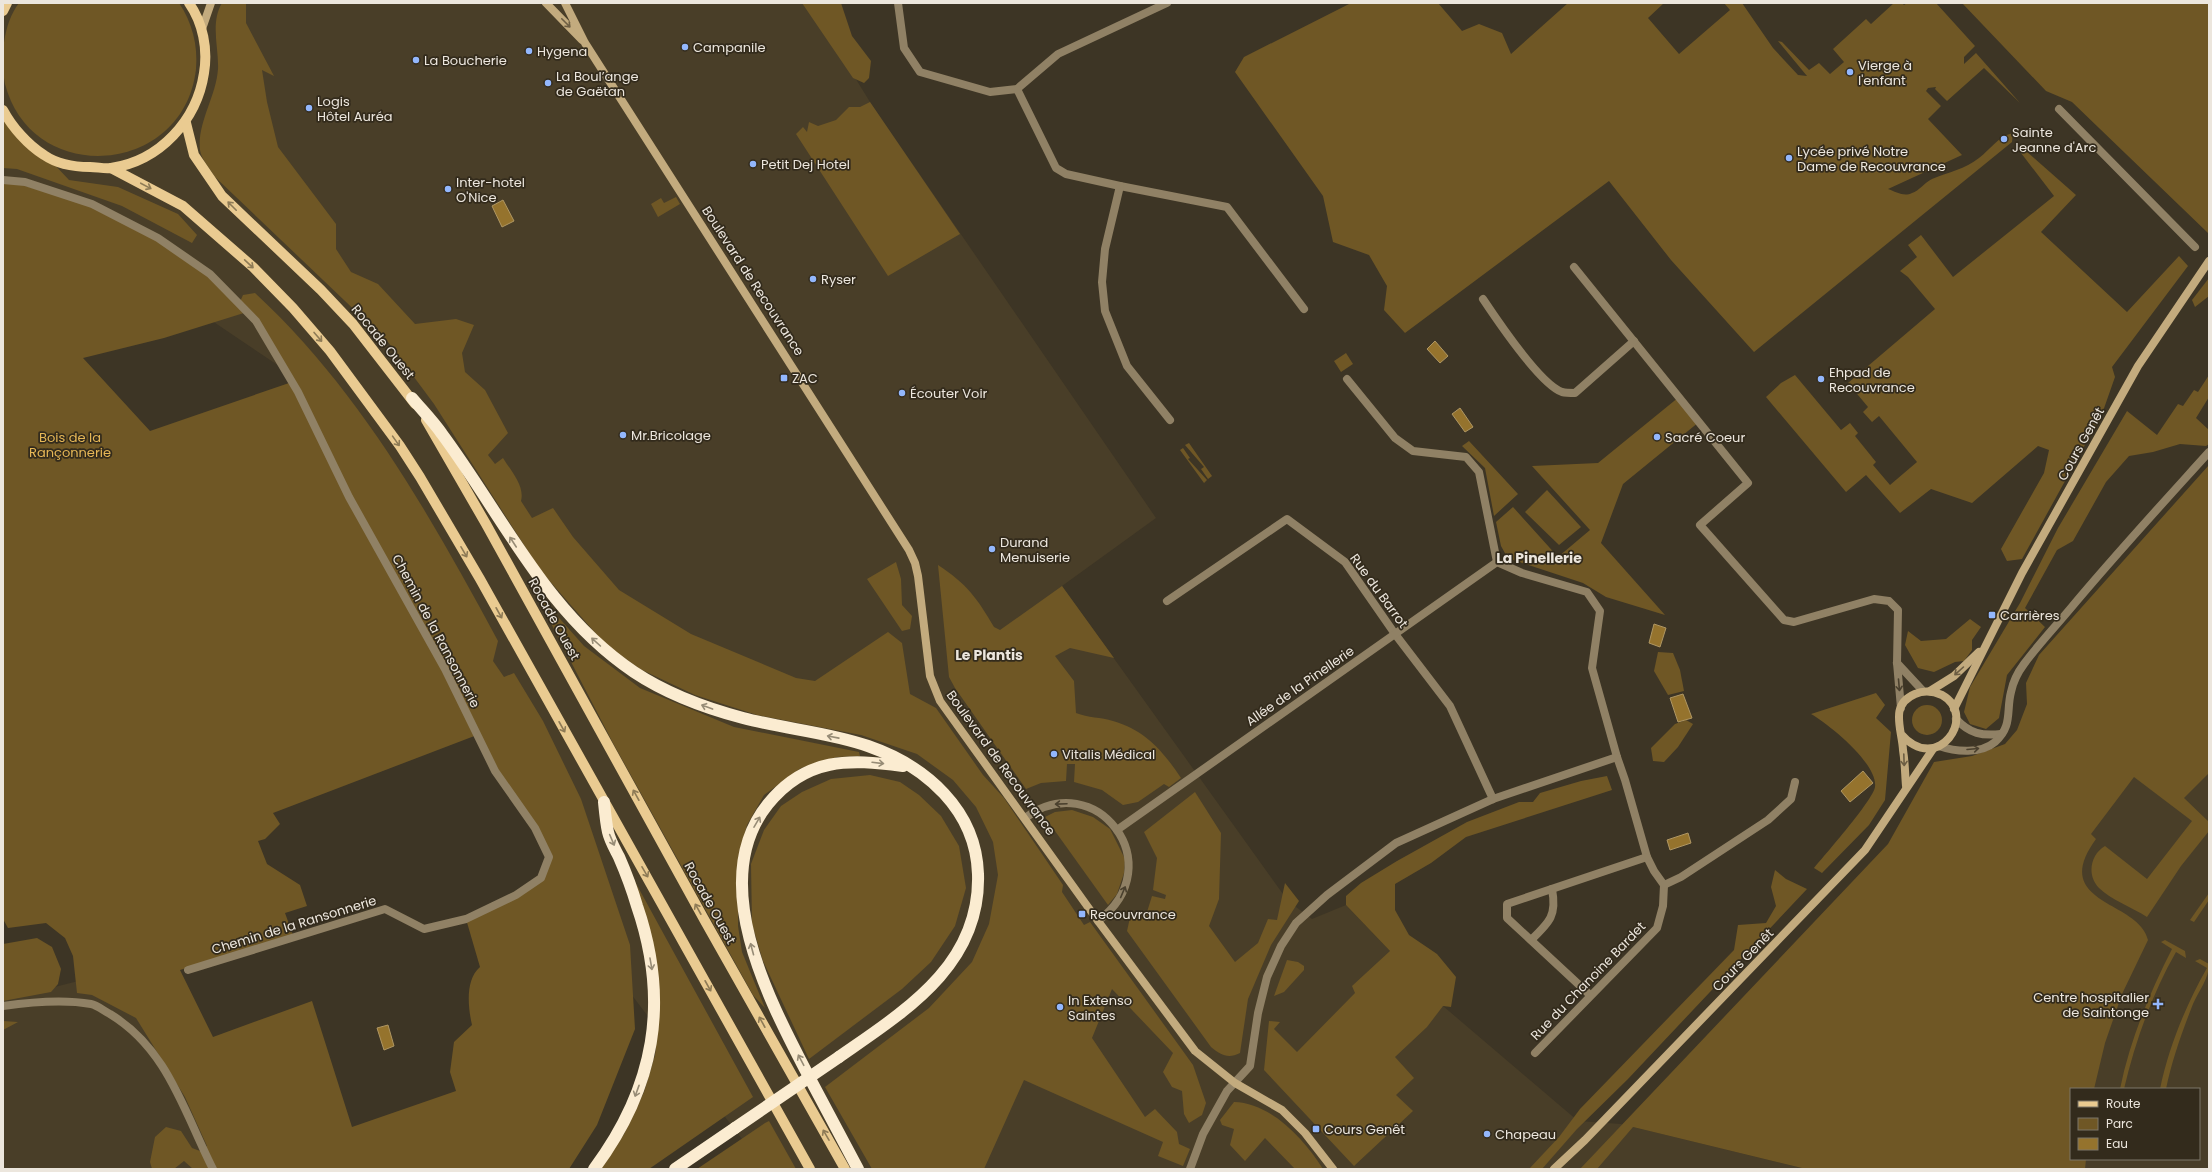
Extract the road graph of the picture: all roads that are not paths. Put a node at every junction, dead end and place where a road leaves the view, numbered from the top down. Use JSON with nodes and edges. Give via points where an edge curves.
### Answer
{"nodes":[{"id":1,"x":7,"y":3,"type":"edge"},
{"id":2,"x":189,"y":3,"type":"edge"},
{"id":3,"x":211,"y":3,"type":"edge"},
{"id":4,"x":546,"y":3,"type":"edge"},
{"id":5,"x":565,"y":3,"type":"edge"},
{"id":6,"x":898,"y":3,"type":"edge"},
{"id":7,"x":1167,"y":3,"type":"edge"},
{"id":8,"x":3,"y":11,"type":"edge"},
{"id":9,"x":202,"y":29,"type":"junction"},
{"id":10,"x":585,"y":43,"type":"junction"},
{"id":11,"x":1017,"y":89,"type":"junction"},
{"id":12,"x":2059,"y":109,"type":"dead end"},
{"id":13,"x":3,"y":110,"type":"edge"},
{"id":14,"x":186,"y":123,"type":"junction"},
{"id":15,"x":111,"y":168,"type":"junction"},
{"id":16,"x":3,"y":180,"type":"edge"},
{"id":17,"x":1120,"y":186,"type":"junction"},
{"id":18,"x":2195,"y":247,"type":"dead end"},
{"id":19,"x":2209,"y":261,"type":"edge"},
{"id":20,"x":1574,"y":267,"type":"dead end"},
{"id":21,"x":1483,"y":299,"type":"dead end"},
{"id":22,"x":1304,"y":309,"type":"dead end"},
{"id":23,"x":1634,"y":341,"type":"junction"},
{"id":24,"x":1347,"y":379,"type":"dead end"},
{"id":25,"x":412,"y":398,"type":"junction"},
{"id":26,"x":1170,"y":420,"type":"dead end"},
{"id":27,"x":2209,"y":452,"type":"edge"},
{"id":28,"x":1496,"y":562,"type":"junction"},
{"id":29,"x":1167,"y":601,"type":"dead end"},
{"id":30,"x":1395,"y":634,"type":"junction"},
{"id":31,"x":1985,"y":645,"type":"junction"},
{"id":32,"x":1897,"y":663,"type":"junction"},
{"id":33,"x":1926,"y":691,"type":"junction"},
{"id":34,"x":1901,"y":708,"type":"junction"},
{"id":35,"x":1954,"y":709,"type":"junction"},
{"id":36,"x":1956,"y":719,"type":"junction"},
{"id":37,"x":1901,"y":734,"type":"junction"},
{"id":38,"x":2001,"y":734,"type":"junction"},
{"id":39,"x":1936,"y":748,"type":"junction"},
{"id":40,"x":1617,"y":757,"type":"junction"},
{"id":41,"x":912,"y":767,"type":"junction"},
{"id":42,"x":1795,"y":782,"type":"dead end"},
{"id":43,"x":1906,"y":786,"type":"junction"},
{"id":44,"x":1493,"y":798,"type":"junction"},
{"id":45,"x":604,"y":802,"type":"junction"},
{"id":46,"x":1025,"y":818,"type":"junction"},
{"id":47,"x":1117,"y":830,"type":"junction"},
{"id":48,"x":1647,"y":857,"type":"junction"},
{"id":49,"x":1664,"y":884,"type":"junction"},
{"id":50,"x":1552,"y":889,"type":"junction"},
{"id":51,"x":1098,"y":921,"type":"junction"},
{"id":52,"x":1531,"y":940,"type":"junction"},
{"id":53,"x":188,"y":970,"type":"dead end"},
{"id":54,"x":1590,"y":995,"type":"junction"},
{"id":55,"x":3,"y":1006,"type":"edge"},
{"id":56,"x":1534,"y":1053,"type":"dead end"},
{"id":57,"x":1235,"y":1083,"type":"junction"},
{"id":58,"x":1585,"y":1140,"type":"junction"},
{"id":59,"x":213,"y":1169,"type":"edge"},
{"id":60,"x":594,"y":1169,"type":"edge"},
{"id":61,"x":675,"y":1169,"type":"edge"},
{"id":62,"x":810,"y":1169,"type":"edge"},
{"id":63,"x":845,"y":1169,"type":"edge"},
{"id":64,"x":858,"y":1169,"type":"edge"},
{"id":65,"x":1190,"y":1169,"type":"edge"},
{"id":66,"x":1333,"y":1169,"type":"edge"},
{"id":67,"x":1554,"y":1169,"type":"edge"},
{"id":68,"x":1561,"y":1169,"type":"edge"}],
"edges":[{"from":1,"to":8,"type":"main road"},
{"from":2,"to":9,"type":"main road"},
{"from":3,"to":9,"type":"street"},
{"from":4,"to":10,"type":"street","one_way":true},
{"from":5,"to":10,"type":"street"},
{"from":6,"to":11,"type":"street","via":[[904,48],[920,72],[990,92]]},
{"from":7,"to":11,"type":"street","via":[[1058,54]]},
{"from":9,"to":14,"type":"main road","via":[[207,58],[202,90]]},
{"from":10,"to":46,"type":"street","name":"Boulevard de Recouvrance","via":[[909,550],[918,576],[934,691]]},
{"from":11,"to":17,"type":"street","via":[[1056,168],[1066,174]]},
{"from":12,"to":18,"type":"street"},
{"from":13,"to":15,"type":"main road","via":[[24,138],[44,156],[74,167]]},
{"from":14,"to":15,"type":"main road","via":[[165,144],[140,160]]},
{"from":25,"to":14,"type":"main road","name":"Rocade Ouest","one_way":true,"via":[[353,324],[222,196],[194,155]]},
{"from":15,"to":45,"type":"main road","one_way":true,"via":[[183,206],[253,267],[330,351],[420,476]]},
{"from":16,"to":53,"type":"street","name":"Chemin de la Ransonnerie","via":[[25,182],[92,204],[158,238],[210,274],[256,321],[298,392],[349,497],[445,669],[495,771],[536,828],[549,857],[540,878],[516,895],[466,919],[424,929],[385,909]]},
{"from":17,"to":22,"type":"street","via":[[1227,207]]},
{"from":17,"to":26,"type":"street","via":[[1105,250],[1102,282],[1105,311],[1127,366]]},
{"from":19,"to":31,"type":"street","name":"Cours Genêt","via":[[2138,366],[2022,573]]},
{"from":20,"to":23,"type":"street"},
{"from":21,"to":23,"type":"street","via":[[1506,335],[1546,379],[1561,391],[1575,393]]},
{"from":23,"to":32,"type":"street","via":[[1748,483],[1700,525],[1784,620],[1794,622],[1874,599],[1889,600],[1898,610]]},
{"from":24,"to":28,"type":"street","via":[[1395,438],[1413,450],[1466,457],[1479,472]]},
{"from":41,"to":25,"type":"highway","one_way":true,"via":[[871,747],[744,719],[694,703],[659,687],[610,655],[591,638],[528,565],[441,433]]},
{"from":63,"to":25,"type":"main road","name":"Rocade Ouest","one_way":true,"via":[[472,498]]},
{"from":27,"to":38,"type":"street","via":[[2102,571],[2023,665],[2013,682],[2010,714]]},
{"from":28,"to":30,"type":"street","name":"Allée de la Pinellerie"},
{"from":28,"to":40,"type":"street","via":[[1522,573],[1587,592],[1600,611],[1592,668]]},
{"from":29,"to":30,"type":"street","name":"Rue du Barrot","via":[[1287,518],[1345,562]]},
{"from":30,"to":44,"type":"street","name":"Rue du Barrot","via":[[1450,706]]},
{"from":30,"to":47,"type":"street","name":"Allée de la Pinellerie"},
{"from":31,"to":33,"type":"street","name":"Cours Genêt","one_way":true,"via":[[1954,676]]},
{"from":31,"to":35,"type":"street","name":"Cours Genêt"},
{"from":32,"to":33,"type":"street"},
{"from":32,"to":34,"type":"street","one_way":true},
{"from":33,"to":34,"type":"street","via":[[1906,700]]},
{"from":33,"to":35,"type":"street","via":[[1944,697]]},
{"from":34,"to":37,"type":"street","via":[[1898,718]]},
{"from":35,"to":36,"type":"street"},
{"from":36,"to":38,"type":"street","via":[[1974,734]]},
{"from":36,"to":39,"type":"street","via":[[1952,735]]},
{"from":37,"to":39,"type":"street","via":[[1910,744],[1921,748]]},
{"from":37,"to":43,"type":"street","one_way":true},
{"from":39,"to":38,"type":"street","one_way":true,"via":[[1985,748]]},
{"from":39,"to":43,"type":"street","name":"Cours Genêt"},
{"from":40,"to":44,"type":"street"},
{"from":40,"to":48,"type":"street"},
{"from":41,"to":61,"type":"highway","bridge":true,"via":[[924,774],[954,804],[968,829],[977,856],[979,891],[976,909],[965,940],[955,957],[916,1001]]},
{"from":64,"to":41,"type":"highway","one_way":true,"via":[[764,986],[752,950],[745,916],[743,890],[747,845],[754,826],[765,808],[777,793],[792,781],[826,766],[845,761]]},
{"from":42,"to":49,"type":"street","via":[[1791,799],[1768,820],[1681,877]]},
{"from":43,"to":58,"type":"street","name":"Cours Genêt","via":[[1865,850]]},
{"from":44,"to":57,"type":"street","via":[[1396,843],[1296,922],[1281,946],[1267,977],[1258,1013],[1250,1066]]},
{"from":45,"to":60,"type":"highway","one_way":true,"via":[[608,833],[625,871],[642,921],[651,963],[655,1008],[649,1054],[636,1095],[621,1126]]},
{"from":45,"to":62,"type":"main road","one_way":true},
{"from":47,"to":46,"type":"street","one_way":true,"via":[[1105,816],[1089,807],[1072,803],[1054,804]]},
{"from":46,"to":51,"type":"street","name":"Boulevard de Recouvrance"},
{"from":51,"to":47,"type":"street","one_way":true,"via":[[1120,899],[1127,882],[1129,864],[1126,846]]},
{"from":48,"to":49,"type":"street"},
{"from":48,"to":50,"type":"street"},
{"from":49,"to":54,"type":"street","name":"Rue du Chanoine Bardet","via":[[1663,906],[1657,928]]},
{"from":50,"to":52,"type":"street","via":[[1555,905],[1549,922]]},
{"from":50,"to":52,"type":"street","via":[[1507,904],[1507,918]]},
{"from":51,"to":57,"type":"street","name":"Boulevard de Recouvrance","via":[[1195,1051]]},
{"from":52,"to":54,"type":"street"},
{"from":54,"to":56,"type":"street","name":"Rue du Chanoine Bardet"},
{"from":55,"to":59,"type":"street","via":[[34,1001],[93,1004],[128,1025],[155,1055],[183,1101]]},
{"from":57,"to":65,"type":"street","via":[[1227,1091],[1203,1134]]},
{"from":57,"to":66,"type":"street","name":"Boulevard de Recouvrance","via":[[1282,1110],[1305,1133]]},
{"from":58,"to":67,"type":"street","name":"Cours Genêt"},
{"from":58,"to":68,"type":"street","name":"Cours Genêt"}]}
